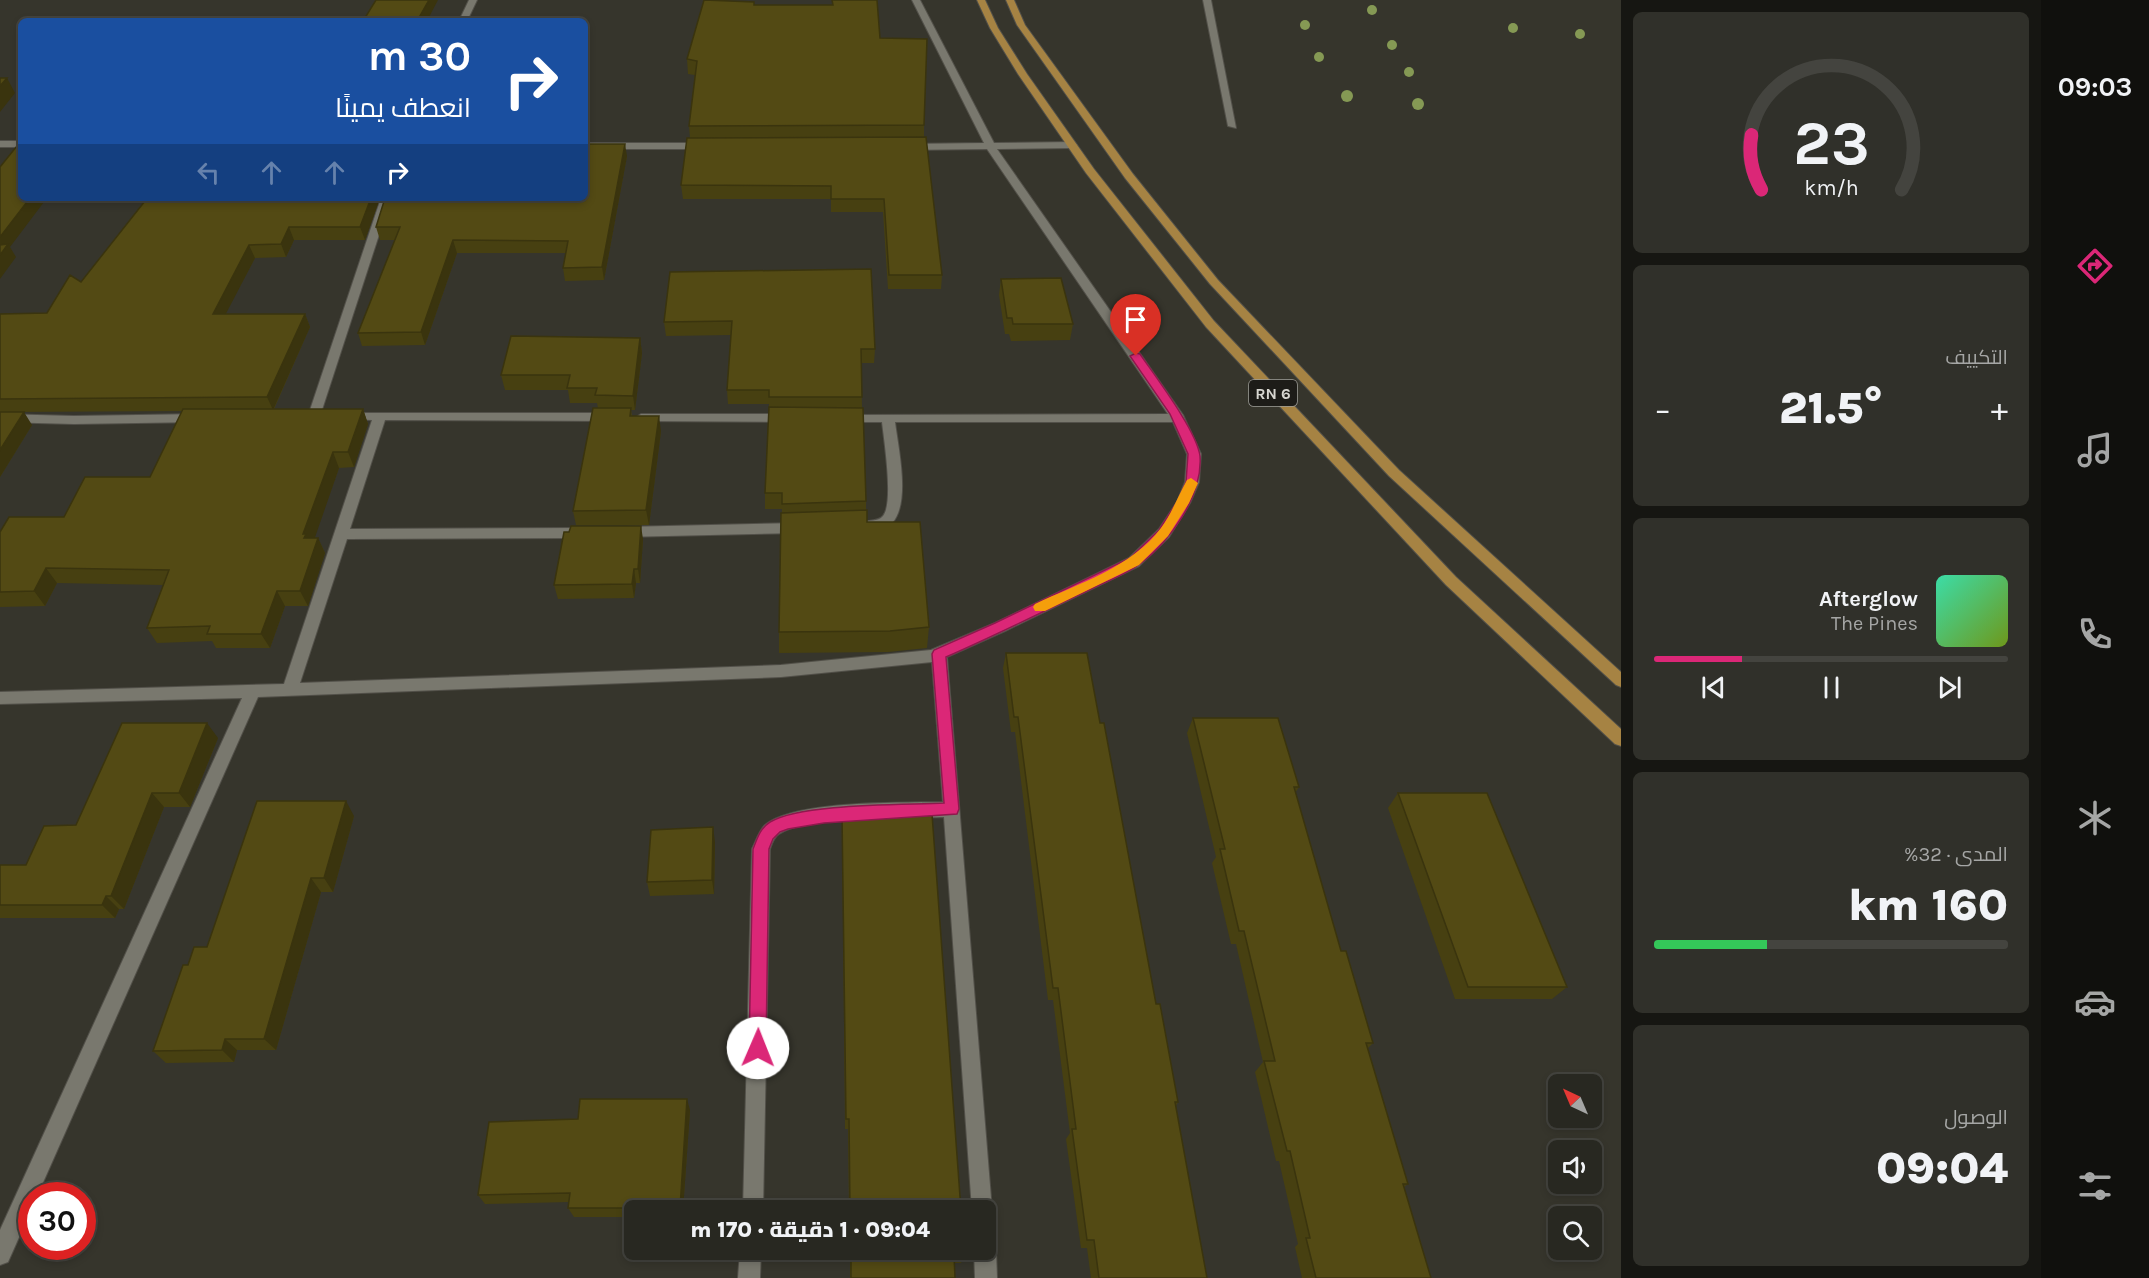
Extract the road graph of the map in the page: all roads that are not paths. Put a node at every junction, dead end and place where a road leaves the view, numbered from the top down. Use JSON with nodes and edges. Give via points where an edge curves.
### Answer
{"nodes":[{"id":1,"x":473,"y":0,"type":"edge"},
{"id":2,"x":916,"y":0,"type":"edge"},
{"id":3,"x":981,"y":0,"type":"edge"},
{"id":4,"x":1010,"y":0,"type":"edge"},
{"id":5,"x":1207,"y":0,"type":"edge"},
{"id":6,"x":464,"y":18,"type":"edge"},
{"id":7,"x":1233,"y":126,"type":"dead end"},
{"id":8,"x":0,"y":144,"type":"edge"},
{"id":9,"x":18,"y":144,"type":"edge"},
{"id":10,"x":1072,"y":145,"type":"junction"},
{"id":11,"x":588,"y":146,"type":"edge"},
{"id":12,"x":716,"y":146,"type":"edge"},
{"id":13,"x":895,"y":147,"type":"edge"},
{"id":14,"x":991,"y":147,"type":"junction"},
{"id":15,"x":385,"y":201,"type":"edge"},
{"id":16,"x":380,"y":417,"type":"junction"},
{"id":17,"x":0,"y":418,"type":"edge"},
{"id":18,"x":218,"y":418,"type":"edge"},
{"id":19,"x":805,"y":418,"type":"edge"},
{"id":20,"x":829,"y":418,"type":"edge"},
{"id":21,"x":888,"y":418,"type":"junction"},
{"id":22,"x":1178,"y":418,"type":"junction"},
{"id":23,"x":849,"y":527,"type":"edge"},
{"id":24,"x":814,"y":528,"type":"edge"},
{"id":25,"x":341,"y":534,"type":"junction"},
{"id":26,"x":939,"y":654,"type":"junction"},
{"id":27,"x":1621,"y":681,"type":"edge"},
{"id":28,"x":290,"y":690,"type":"junction"},
{"id":29,"x":253,"y":691,"type":"junction"},
{"id":30,"x":0,"y":698,"type":"edge"},
{"id":31,"x":1621,"y":739,"type":"edge"},
{"id":32,"x":952,"y":809,"type":"junction"},
{"id":33,"x":753,"y":1200,"type":"edge"},
{"id":34,"x":981,"y":1200,"type":"edge"},
{"id":35,"x":0,"y":1254,"type":"edge"},
{"id":36,"x":750,"y":1260,"type":"edge"},
{"id":37,"x":986,"y":1260,"type":"edge"},
{"id":38,"x":749,"y":1278,"type":"edge"},
{"id":39,"x":987,"y":1278,"type":"edge"}],
"edges":[{"from":1,"to":6,"type":"street"},
{"from":2,"to":14,"type":"street"},
{"from":3,"to":10,"type":"main road","number":"RN 6","via":[[994,28]]},
{"from":4,"to":27,"type":"main road","number":"RN 6","via":[[1021,25],[1129,176],[1214,282],[1394,473]]},
{"from":5,"to":7,"type":"street"},
{"from":8,"to":9,"type":"street"},
{"from":10,"to":14,"type":"street"},
{"from":10,"to":31,"type":"main road","number":"RN 6","via":[[1195,306],[1280,402],[1451,581]]},
{"from":11,"to":12,"type":"street"},
{"from":13,"to":14,"type":"street"},
{"from":14,"to":22,"type":"street"},
{"from":15,"to":16,"type":"street","via":[[319,416]]},
{"from":16,"to":19,"type":"street"},
{"from":16,"to":25,"type":"street"},
{"from":17,"to":18,"type":"street"},
{"from":20,"to":21,"type":"street"},
{"from":21,"to":22,"type":"street"},
{"from":21,"to":23,"type":"street","via":[[894,511],[884,522]]},
{"from":22,"to":26,"type":"street","via":[[1194,454],[1192,482],[1164,533],[1134,562]]},
{"from":24,"to":25,"type":"street"},
{"from":25,"to":28,"type":"street"},
{"from":26,"to":28,"type":"street","via":[[781,670]]},
{"from":26,"to":32,"type":"street"},
{"from":28,"to":29,"type":"street"},
{"from":29,"to":30,"type":"street"},
{"from":29,"to":35,"type":"street"},
{"from":32,"to":33,"type":"street","via":[[824,816],[787,822],[767,835],[761,849]]},
{"from":32,"to":34,"type":"street"},
{"from":36,"to":38,"type":"street"},
{"from":37,"to":39,"type":"street"}]}
